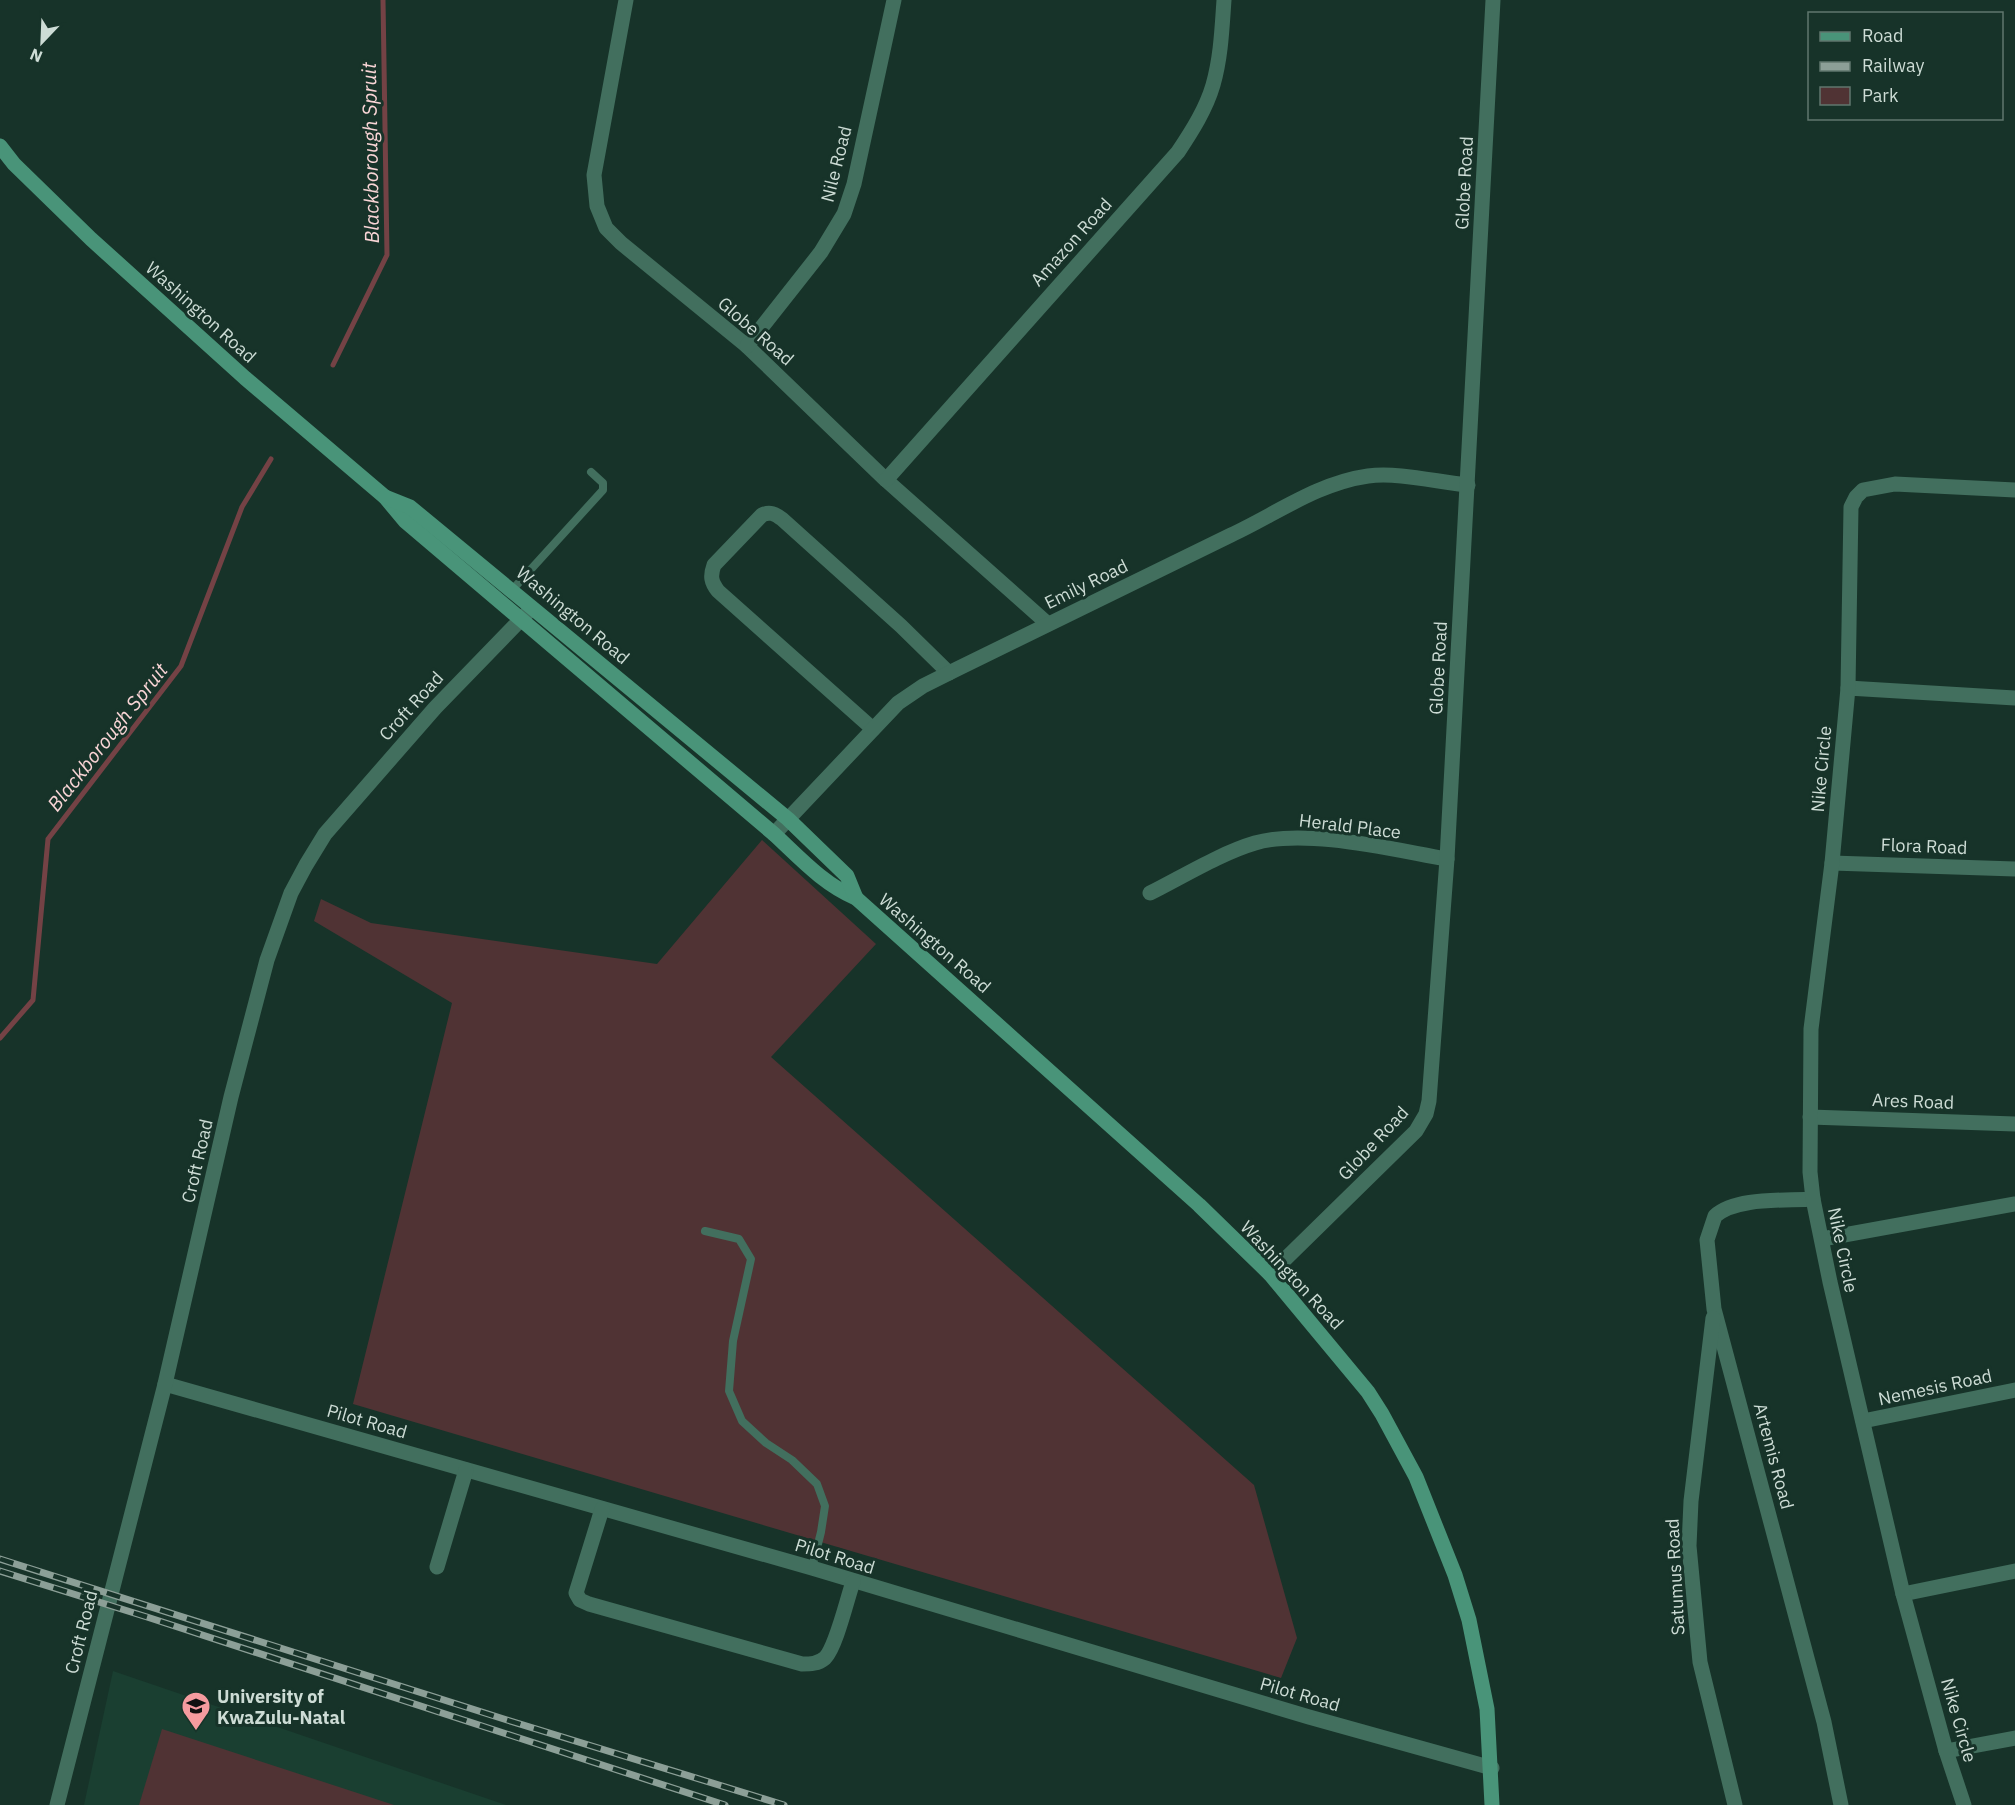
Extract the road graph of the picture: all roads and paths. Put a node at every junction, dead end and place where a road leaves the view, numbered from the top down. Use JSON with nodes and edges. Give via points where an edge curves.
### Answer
{"nodes":[{"id":1,"x":626,"y":0,"type":"edge"},
{"id":2,"x":894,"y":0,"type":"edge"},
{"id":3,"x":1224,"y":0,"type":"edge"},
{"id":4,"x":1493,"y":0,"type":"edge"},
{"id":5,"x":0,"y":146,"type":"edge"},
{"id":6,"x":747,"y":346,"type":"junction"},
{"id":7,"x":591,"y":472,"type":"dead end"},
{"id":8,"x":886,"y":480,"type":"junction"},
{"id":9,"x":1468,"y":485,"type":"junction"},
{"id":10,"x":2015,"y":490,"type":"edge"},
{"id":11,"x":385,"y":497,"type":"junction"},
{"id":12,"x":513,"y":589,"type":"junction"},
{"id":13,"x":533,"y":607,"type":"junction"},
{"id":14,"x":521,"y":620,"type":"junction"},
{"id":15,"x":1048,"y":624,"type":"junction"},
{"id":16,"x":949,"y":673,"type":"junction"},
{"id":17,"x":1848,"y":688,"type":"junction"},
{"id":18,"x":2015,"y":698,"type":"edge"},
{"id":19,"x":873,"y":729,"type":"junction"},
{"id":20,"x":788,"y":819,"type":"junction"},
{"id":21,"x":774,"y":834,"type":"junction"},
{"id":22,"x":1447,"y":859,"type":"junction"},
{"id":23,"x":1832,"y":863,"type":"junction"},
{"id":24,"x":2015,"y":869,"type":"edge"},
{"id":25,"x":1150,"y":893,"type":"dead end"},
{"id":26,"x":856,"y":898,"type":"junction"},
{"id":27,"x":1810,"y":1117,"type":"junction"},
{"id":28,"x":2015,"y":1124,"type":"edge"},
{"id":29,"x":1813,"y":1199,"type":"junction"},
{"id":30,"x":2015,"y":1204,"type":"edge"},
{"id":31,"x":705,"y":1231,"type":"dead end"},
{"id":32,"x":1822,"y":1239,"type":"junction"},
{"id":33,"x":1270,"y":1275,"type":"junction"},
{"id":34,"x":1714,"y":1309,"type":"junction"},
{"id":35,"x":165,"y":1384,"type":"junction"},
{"id":36,"x":2015,"y":1390,"type":"edge"},
{"id":37,"x":1863,"y":1421,"type":"junction"},
{"id":38,"x":466,"y":1470,"type":"junction"},
{"id":39,"x":602,"y":1509,"type":"junction"},
{"id":40,"x":437,"y":1567,"type":"dead end"},
{"id":41,"x":812,"y":1568,"type":"junction"},
{"id":42,"x":2015,"y":1571,"type":"edge"},
{"id":43,"x":853,"y":1582,"type":"junction"},
{"id":44,"x":1904,"y":1594,"type":"junction"},
{"id":45,"x":2015,"y":1738,"type":"edge"},
{"id":46,"x":1946,"y":1751,"type":"junction"},
{"id":47,"x":1492,"y":1768,"type":"junction"},
{"id":48,"x":57,"y":1805,"type":"edge"},
{"id":49,"x":1492,"y":1805,"type":"edge"},
{"id":50,"x":1735,"y":1805,"type":"edge"},
{"id":51,"x":1841,"y":1805,"type":"edge"},
{"id":52,"x":1964,"y":1805,"type":"edge"}],
"edges":[{"from":1,"to":6,"type":"street","name":"Globe Road","via":[[594,176],[597,206],[606,228],[621,243]]},
{"from":2,"to":6,"type":"street","name":"Nile Road","via":[[844,214],[821,252]]},
{"from":3,"to":8,"type":"street","name":"Amazon Road","via":[[1213,87],[1178,152]]},
{"from":4,"to":9,"type":"street","name":"Globe Road"},
{"from":5,"to":11,"type":"main road","name":"Washington Road","via":[[99,246]]},
{"from":6,"to":8,"type":"street","name":"Globe Road"},
{"from":7,"to":12,"type":"lane","via":[[603,483],[603,490]]},
{"from":8,"to":15,"type":"street","name":"Globe Road"},
{"from":9,"to":15,"type":"street","name":"Emily Road","via":[[1386,476],[1343,481],[1313,492]]},
{"from":9,"to":22,"type":"street","name":"Globe Road"},
{"from":10,"to":17,"type":"street","name":"Nike Circle","via":[[1895,484],[1863,490],[1856,497],[1849,522]]},
{"from":11,"to":12,"type":"main road","name":"Washington Road","via":[[411,507]]},
{"from":11,"to":14,"type":"main road","name":"Washington Road","via":[[405,521]]},
{"from":12,"to":13,"type":"main road","name":"Washington Road"},
{"from":13,"to":14,"type":"street","name":"Croft Road"},
{"from":13,"to":20,"type":"main road","name":"Washington Road"},
{"from":14,"to":21,"type":"main road","name":"Washington Road"},
{"from":14,"to":35,"type":"street","name":"Croft Road","via":[[435,708],[326,834],[291,893],[267,960],[231,1097]]},
{"from":15,"to":16,"type":"street","name":"Emily Road"},
{"from":16,"to":19,"type":"street","name":"Emily Road","via":[[898,703]]},
{"from":16,"to":19,"type":"street","via":[[782,519],[775,514],[762,515],[714,565],[712,584]]},
{"from":17,"to":18,"type":"street"},
{"from":17,"to":23,"type":"street","name":"Nike Circle"},
{"from":19,"to":20,"type":"street","name":"Emily Road"},
{"from":20,"to":21,"type":"street","name":"Emily Road"},
{"from":20,"to":26,"type":"main road","name":"Washington Road","via":[[847,876]]},
{"from":21,"to":26,"type":"main road","name":"Washington Road","via":[[824,881]]},
{"from":22,"to":25,"type":"street","name":"Herald Place","via":[[1336,841],[1284,838],[1254,843]]},
{"from":22,"to":33,"type":"street","name":"Globe Road","via":[[1426,1114],[1416,1131]]},
{"from":23,"to":24,"type":"street","name":"Flora Road"},
{"from":23,"to":27,"type":"street","name":"Nike Circle","via":[[1811,1029]]},
{"from":26,"to":33,"type":"main road","name":"Washington Road","via":[[1198,1205]]},
{"from":27,"to":28,"type":"street","name":"Ares Road"},
{"from":27,"to":29,"type":"street","name":"Nike Circle"},
{"from":29,"to":32,"type":"street","name":"Nike Circle"},
{"from":29,"to":34,"type":"street","name":"Artemis Road","via":[[1749,1203],[1730,1207],[1715,1216],[1707,1240]]},
{"from":30,"to":32,"type":"street"},
{"from":31,"to":41,"type":"lane","via":[[739,1239],[751,1259],[733,1341],[729,1391],[742,1422],[817,1484],[825,1506]]},
{"from":32,"to":37,"type":"street","name":"Nike Circle"},
{"from":33,"to":47,"type":"main road","name":"Washington Road","via":[[1368,1392],[1416,1477],[1443,1541],[1468,1620],[1487,1709]]},
{"from":34,"to":50,"type":"street","name":"Satumus Road","via":[[1689,1546],[1700,1662]]},
{"from":34,"to":51,"type":"street","name":"Artemis Road","via":[[1821,1710]]},
{"from":35,"to":38,"type":"street","name":"Pilot Road"},
{"from":35,"to":48,"type":"street","name":"Croft Road"},
{"from":36,"to":37,"type":"street","name":"Nemesis Road"},
{"from":37,"to":44,"type":"street","name":"Nike Circle"},
{"from":38,"to":39,"type":"street","name":"Pilot Road"},
{"from":38,"to":40,"type":"street"},
{"from":39,"to":41,"type":"street","name":"Pilot Road"},
{"from":39,"to":43,"type":"street","via":[[576,1593],[580,1600],[590,1604],[813,1664],[832,1649]]},
{"from":41,"to":43,"type":"street","name":"Pilot Road"},
{"from":42,"to":44,"type":"street"},
{"from":43,"to":47,"type":"street","name":"Pilot Road"},
{"from":44,"to":46,"type":"street","name":"Nike Circle"},
{"from":45,"to":46,"type":"street"},
{"from":46,"to":52,"type":"street","name":"Nike Circle"},
{"from":47,"to":49,"type":"main road","name":"Washington Road"}]}
